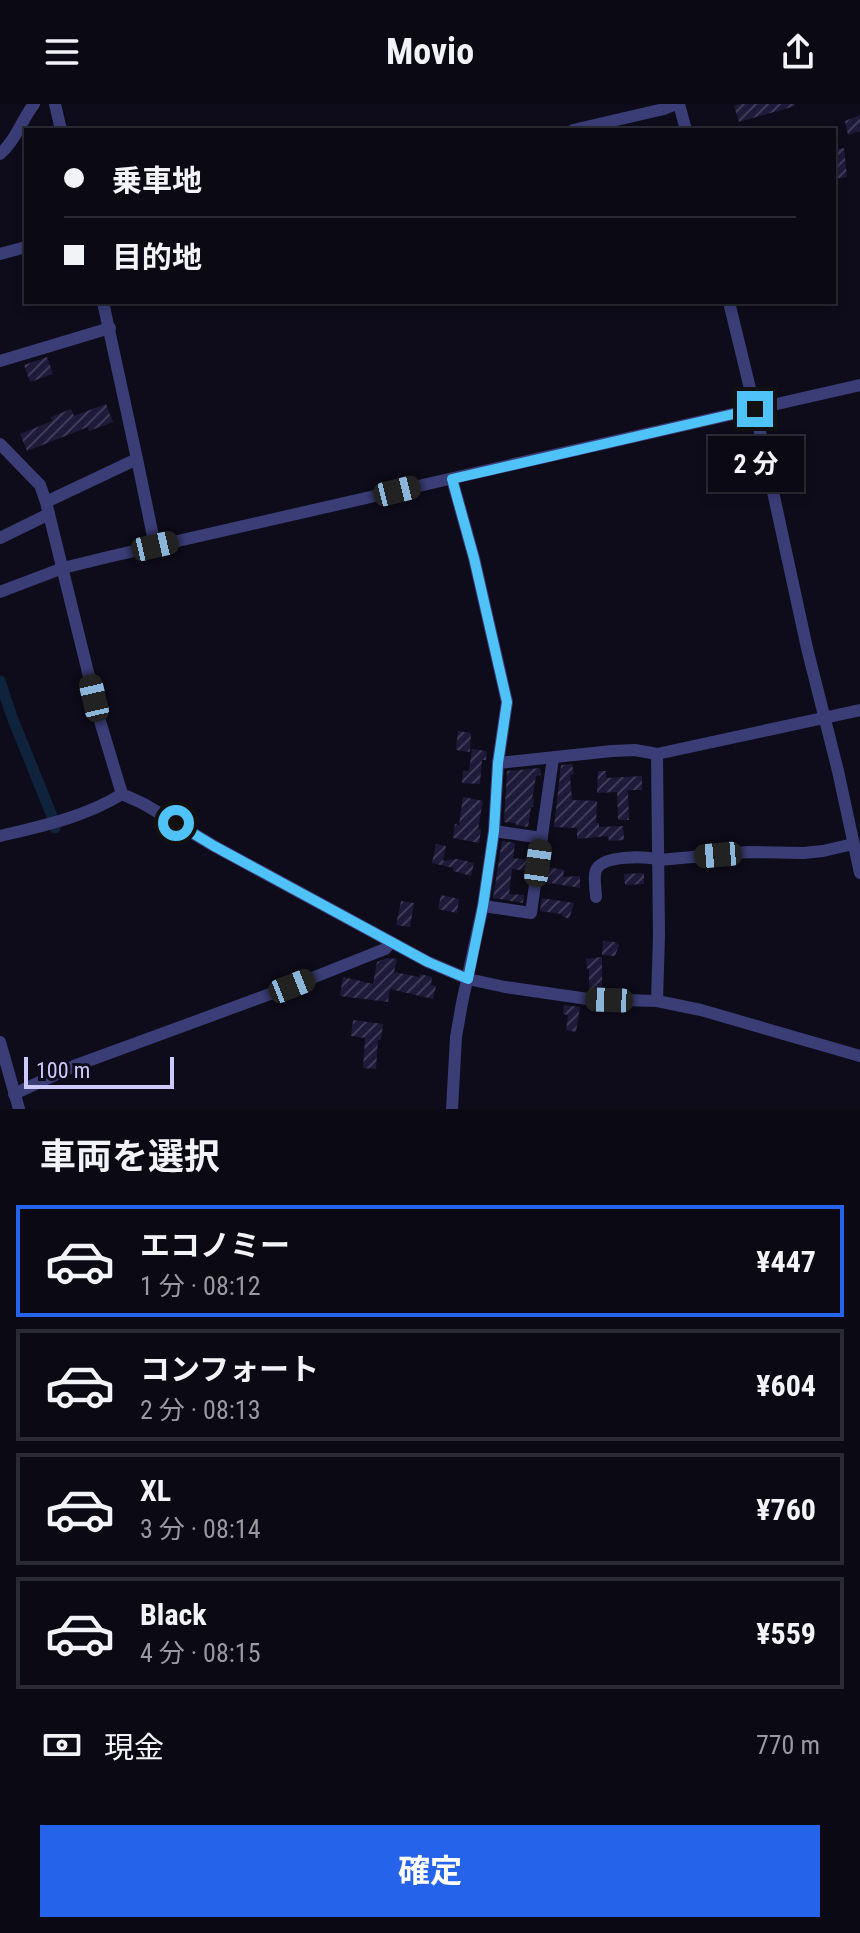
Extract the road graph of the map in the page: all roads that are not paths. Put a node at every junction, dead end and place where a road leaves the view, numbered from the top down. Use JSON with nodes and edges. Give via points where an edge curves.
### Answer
{"nodes":[{"id":1,"x":34,"y":104,"type":"edge"},
{"id":2,"x":55,"y":104,"type":"edge"},
{"id":3,"x":678,"y":104,"type":"edge"},
{"id":4,"x":61,"y":128,"type":"edge"},
{"id":5,"x":582,"y":128,"type":"edge"},
{"id":6,"x":685,"y":128,"type":"edge"},
{"id":7,"x":0,"y":154,"type":"edge"},
{"id":8,"x":24,"y":248,"type":"edge"},
{"id":9,"x":0,"y":254,"type":"edge"},
{"id":10,"x":104,"y":304,"type":"edge"},
{"id":11,"x":729,"y":304,"type":"edge"},
{"id":12,"x":110,"y":328,"type":"junction"},
{"id":13,"x":0,"y":361,"type":"edge"},
{"id":14,"x":860,"y":385,"type":"edge"},
{"id":15,"x":755,"y":409,"type":"junction"},
{"id":16,"x":0,"y":444,"type":"edge"},
{"id":17,"x":137,"y":459,"type":"junction"},
{"id":18,"x":452,"y":479,"type":"junction"},
{"id":19,"x":48,"y":508,"type":"junction"},
{"id":20,"x":0,"y":538,"type":"edge"},
{"id":21,"x":155,"y":546,"type":"junction"},
{"id":22,"x":63,"y":568,"type":"junction"},
{"id":23,"x":0,"y":592,"type":"edge"},
{"id":24,"x":860,"y":710,"type":"edge"},
{"id":25,"x":825,"y":718,"type":"junction"},
{"id":26,"x":657,"y":754,"type":"junction"},
{"id":27,"x":553,"y":758,"type":"junction"},
{"id":28,"x":498,"y":763,"type":"junction"},
{"id":29,"x":122,"y":794,"type":"junction"},
{"id":30,"x":494,"y":831,"type":"junction"},
{"id":31,"x":0,"y":836,"type":"edge"},
{"id":32,"x":542,"y":838,"type":"junction"},
{"id":33,"x":853,"y":844,"type":"junction"},
{"id":34,"x":659,"y":860,"type":"junction"},
{"id":35,"x":860,"y":873,"type":"edge"},
{"id":36,"x":596,"y":897,"type":"dead end"},
{"id":37,"x":483,"y":906,"type":"junction"},
{"id":38,"x":391,"y":942,"type":"junction"},
{"id":39,"x":468,"y":979,"type":"junction"},
{"id":40,"x":657,"y":1001,"type":"junction"},
{"id":41,"x":0,"y":1042,"type":"edge"},
{"id":42,"x":860,"y":1056,"type":"edge"},
{"id":43,"x":14,"y":1094,"type":"junction"},
{"id":44,"x":19,"y":1109,"type":"edge"},
{"id":45,"x":452,"y":1109,"type":"edge"}],
"edges":[{"from":1,"to":7,"type":"street"},
{"from":2,"to":4,"type":"street"},
{"from":3,"to":5,"type":"street"},
{"from":3,"to":6,"type":"street"},
{"from":8,"to":9,"type":"street"},
{"from":10,"to":12,"type":"street"},
{"from":11,"to":15,"type":"street"},
{"from":12,"to":13,"type":"street"},
{"from":12,"to":17,"type":"street"},
{"from":14,"to":15,"type":"street"},
{"from":15,"to":18,"type":"street"},
{"from":15,"to":25,"type":"street"},
{"from":16,"to":19,"type":"street","via":[[40,485]]},
{"from":17,"to":19,"type":"street"},
{"from":17,"to":21,"type":"street"},
{"from":18,"to":21,"type":"street"},
{"from":18,"to":28,"type":"street","via":[[507,702]]},
{"from":19,"to":20,"type":"street"},
{"from":19,"to":22,"type":"street"},
{"from":21,"to":22,"type":"street"},
{"from":22,"to":23,"type":"street"},
{"from":22,"to":29,"type":"street"},
{"from":24,"to":25,"type":"street"},
{"from":25,"to":26,"type":"street"},
{"from":25,"to":33,"type":"street"},
{"from":26,"to":27,"type":"street","via":[[635,750]]},
{"from":26,"to":34,"type":"street"},
{"from":27,"to":28,"type":"street"},
{"from":27,"to":32,"type":"street"},
{"from":28,"to":30,"type":"street"},
{"from":29,"to":31,"type":"street","via":[[55,822]]},
{"from":29,"to":38,"type":"street"},
{"from":30,"to":32,"type":"street"},
{"from":30,"to":37,"type":"street"},
{"from":32,"to":37,"type":"street","via":[[531,913]]},
{"from":33,"to":34,"type":"street","via":[[803,853]]},
{"from":33,"to":35,"type":"street"},
{"from":34,"to":36,"type":"street","via":[[608,860],[595,874]]},
{"from":34,"to":40,"type":"street"},
{"from":37,"to":39,"type":"street"},
{"from":38,"to":39,"type":"street"},
{"from":38,"to":43,"type":"street","via":[[385,949],[74,1066]]},
{"from":39,"to":40,"type":"street","via":[[588,999]]},
{"from":39,"to":45,"type":"street","via":[[456,1037]]},
{"from":40,"to":42,"type":"street"},
{"from":41,"to":43,"type":"street"},
{"from":43,"to":44,"type":"street"}]}
